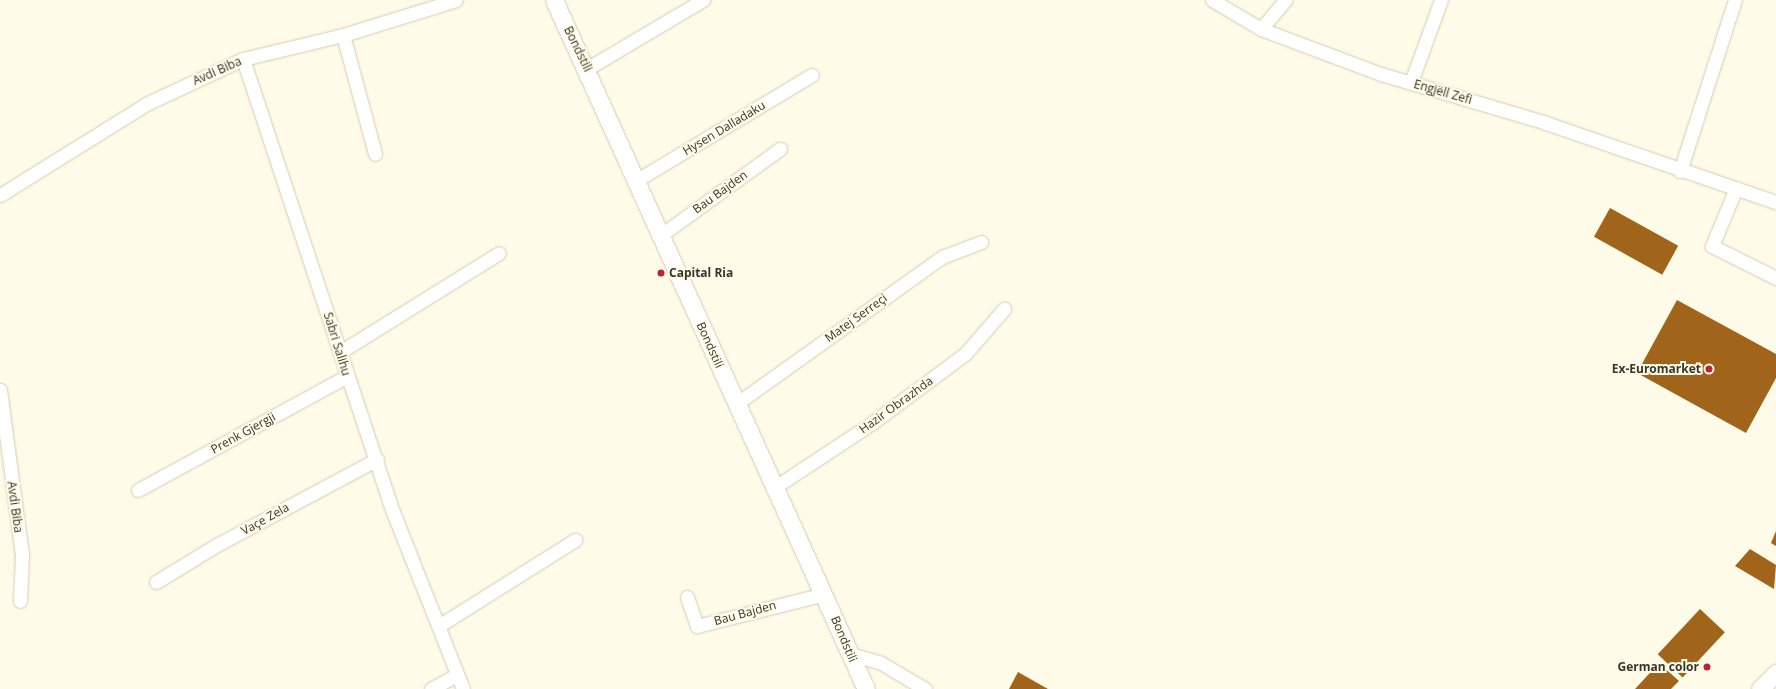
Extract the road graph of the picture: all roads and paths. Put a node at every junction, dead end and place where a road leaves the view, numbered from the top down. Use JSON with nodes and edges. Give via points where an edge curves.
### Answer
{"nodes":[{"id":1,"x":456,"y":0,"type":"edge"},
{"id":2,"x":554,"y":0,"type":"edge"},
{"id":3,"x":704,"y":0,"type":"edge"},
{"id":4,"x":1212,"y":0,"type":"edge"},
{"id":5,"x":1285,"y":0,"type":"edge"},
{"id":6,"x":1441,"y":0,"type":"edge"},
{"id":7,"x":1735,"y":0,"type":"edge"},
{"id":8,"x":1261,"y":29,"type":"junction"},
{"id":9,"x":343,"y":35,"type":"junction"},
{"id":10,"x":243,"y":59,"type":"junction"},
{"id":11,"x":588,"y":68,"type":"junction"},
{"id":12,"x":812,"y":76,"type":"dead end"},
{"id":13,"x":1411,"y":82,"type":"junction"},
{"id":14,"x":780,"y":149,"type":"dead end"},
{"id":15,"x":375,"y":154,"type":"dead end"},
{"id":16,"x":1680,"y":171,"type":"junction"},
{"id":17,"x":637,"y":180,"type":"junction"},
{"id":18,"x":1736,"y":188,"type":"junction"},
{"id":19,"x":0,"y":195,"type":"edge"},
{"id":20,"x":1776,"y":202,"type":"edge"},
{"id":21,"x":661,"y":235,"type":"junction"},
{"id":22,"x":981,"y":242,"type":"dead end"},
{"id":23,"x":499,"y":253,"type":"dead end"},
{"id":24,"x":1776,"y":278,"type":"edge"},
{"id":25,"x":1004,"y":309,"type":"dead end"},
{"id":26,"x":340,"y":352,"type":"junction"},
{"id":27,"x":347,"y":376,"type":"junction"},
{"id":28,"x":0,"y":390,"type":"edge"},
{"id":29,"x":736,"y":404,"type":"junction"},
{"id":30,"x":377,"y":459,"type":"junction"},
{"id":31,"x":775,"y":487,"type":"junction"},
{"id":32,"x":138,"y":490,"type":"dead end"},
{"id":33,"x":575,"y":540,"type":"dead end"},
{"id":34,"x":156,"y":582,"type":"dead end"},
{"id":35,"x":824,"y":594,"type":"junction"},
{"id":36,"x":686,"y":597,"type":"dead end"},
{"id":37,"x":20,"y":601,"type":"dead end"},
{"id":38,"x":440,"y":625,"type":"junction"},
{"id":39,"x":850,"y":654,"type":"junction"},
{"id":40,"x":1776,"y":673,"type":"edge"},
{"id":41,"x":456,"y":675,"type":"junction"},
{"id":42,"x":431,"y":689,"type":"edge"},
{"id":43,"x":463,"y":689,"type":"edge"},
{"id":44,"x":866,"y":689,"type":"edge"},
{"id":45,"x":925,"y":689,"type":"edge"},
{"id":46,"x":1760,"y":689,"type":"edge"}],
"edges":[{"from":1,"to":9,"type":"street","name":"Avdi Biba"},
{"from":2,"to":11,"type":"main road","name":"Bondstili"},
{"from":3,"to":11,"type":"street"},
{"from":4,"to":8,"type":"street","name":"Engjëll Zefi"},
{"from":5,"to":8,"type":"street"},
{"from":6,"to":13,"type":"street"},
{"from":7,"to":16,"type":"street"},
{"from":8,"to":13,"type":"street","name":"Engjëll Zefi"},
{"from":9,"to":10,"type":"street","name":"Avdi Biba"},
{"from":9,"to":15,"type":"street"},
{"from":10,"to":19,"type":"street","name":"Avdi Biba","via":[[146,104]]},
{"from":10,"to":26,"type":"street","name":"Sabri Salihu"},
{"from":11,"to":17,"type":"main road","name":"Bondstili"},
{"from":12,"to":17,"type":"street","name":"Hysen Dalladaku"},
{"from":13,"to":16,"type":"street","name":"Engjëll Zefi","via":[[1546,122]]},
{"from":14,"to":21,"type":"street","name":"Bau Bajden"},
{"from":16,"to":18,"type":"street","name":"Engjëll Zefi"},
{"from":17,"to":21,"type":"main road","name":"Bondstili"},
{"from":18,"to":20,"type":"street","name":"Engjëll Zefi"},
{"from":18,"to":24,"type":"street","via":[[1712,246]]},
{"from":21,"to":29,"type":"main road","name":"Bondstili"},
{"from":22,"to":29,"type":"street","name":"Matej Serreçi","via":[[942,257]]},
{"from":23,"to":26,"type":"street"},
{"from":25,"to":31,"type":"street","name":"Hazir Obrazhda","via":[[966,354],[872,424]]},
{"from":26,"to":27,"type":"street","name":"Sabri Salihu"},
{"from":27,"to":30,"type":"street","name":"Sabri Salihu"},
{"from":27,"to":32,"type":"street","name":"Prenk Gjergji"},
{"from":28,"to":37,"type":"street","name":"Avdi Biba","via":[[22,554]]},
{"from":29,"to":31,"type":"main road","name":"Bondstili"},
{"from":30,"to":34,"type":"street","name":"Vaçe Zela","via":[[215,546]]},
{"from":30,"to":38,"type":"street","name":"Sabri Salihu","via":[[393,512]]},
{"from":31,"to":35,"type":"main road","name":"Bondstili"},
{"from":33,"to":38,"type":"street"},
{"from":35,"to":36,"type":"street","name":"Bau Bajden","via":[[697,626]]},
{"from":35,"to":39,"type":"main road","name":"Bondstili"},
{"from":38,"to":41,"type":"street","name":"Sabri Salihu"},
{"from":39,"to":44,"type":"main road","name":"Bondstili"},
{"from":39,"to":45,"type":"street","via":[[881,663]]},
{"from":40,"to":46,"type":"main road"},
{"from":41,"to":42,"type":"street"},
{"from":41,"to":43,"type":"street","name":"Sabri Salihu"}]}
